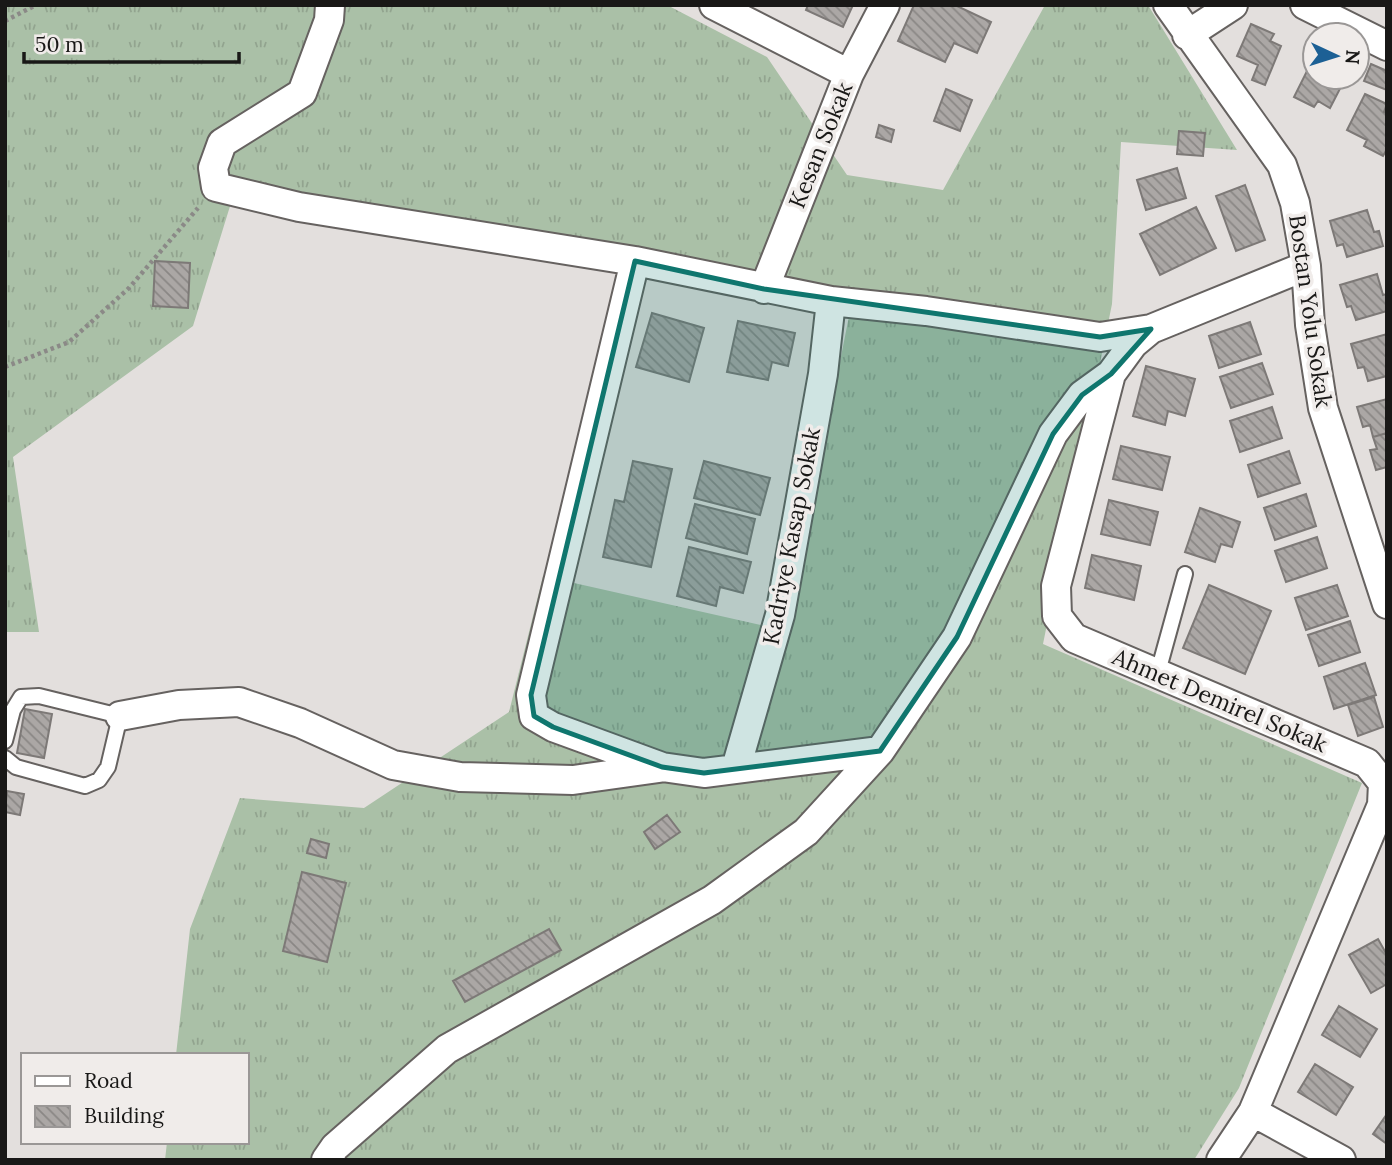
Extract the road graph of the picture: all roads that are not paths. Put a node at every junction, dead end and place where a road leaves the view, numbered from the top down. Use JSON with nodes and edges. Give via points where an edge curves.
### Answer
{"nodes":[{"id":1,"x":330,"y":5,"type":"edge"},
{"id":2,"x":715,"y":5,"type":"edge"},
{"id":3,"x":885,"y":5,"type":"edge"},
{"id":4,"x":1168,"y":5,"type":"edge"},
{"id":5,"x":1233,"y":5,"type":"edge"},
{"id":6,"x":1305,"y":5,"type":"edge"},
{"id":7,"x":1187,"y":35,"type":"junction"},
{"id":8,"x":1387,"y":46,"type":"edge"},
{"id":9,"x":849,"y":74,"type":"junction"},
{"id":10,"x":635,"y":261,"type":"junction"},
{"id":11,"x":1306,"y":265,"type":"junction"},
{"id":12,"x":764,"y":289,"type":"junction"},
{"id":13,"x":831,"y":301,"type":"junction"},
{"id":14,"x":1151,"y":329,"type":"junction"},
{"id":15,"x":1111,"y":374,"type":"junction"},
{"id":16,"x":1185,"y":574,"type":"dead end"},
{"id":17,"x":1387,"y":604,"type":"edge"},
{"id":18,"x":1158,"y":671,"type":"junction"},
{"id":19,"x":120,"y":716,"type":"junction"},
{"id":20,"x":5,"y":741,"type":"edge"},
{"id":21,"x":880,"y":751,"type":"junction"},
{"id":22,"x":5,"y":758,"type":"edge"},
{"id":23,"x":662,"y":767,"type":"junction"},
{"id":24,"x":736,"y":768,"type":"junction"},
{"id":25,"x":1253,"y":1112,"type":"junction"},
{"id":26,"x":335,"y":1155,"type":"edge"},
{"id":27,"x":1221,"y":1160,"type":"edge"},
{"id":28,"x":1341,"y":1160,"type":"edge"}],
"edges":[{"from":1,"to":10,"type":"street","via":[[330,20],[302,93],[222,143],[213,168],[216,187],[299,206]]},
{"from":2,"to":9,"type":"street"},
{"from":3,"to":9,"type":"street","name":"Kesan Sokak"},
{"from":4,"to":7,"type":"street","name":"Bostan Yolu Sokak"},
{"from":5,"to":7,"type":"street"},
{"from":6,"to":8,"type":"street"},
{"from":7,"to":11,"type":"street","name":"Bostan Yolu Sokak","via":[[1282,165],[1295,202]]},
{"from":9,"to":12,"type":"street","name":"Kesan Sokak"},
{"from":10,"to":12,"type":"street"},
{"from":10,"to":23,"type":"street","via":[[531,695],[534,716],[553,727]]},
{"from":11,"to":14,"type":"street"},
{"from":11,"to":17,"type":"street","name":"Bostan Yolu Sokak","via":[[1323,408]]},
{"from":12,"to":13,"type":"street"},
{"from":13,"to":14,"type":"street","via":[[1100,337]]},
{"from":13,"to":24,"type":"street","name":"Kadriye Kasap Sokak","via":[[823,373],[780,615]]},
{"from":14,"to":15,"type":"street"},
{"from":15,"to":18,"type":"street","name":"Ahmet Demirel Sokak","via":[[1056,586],[1057,616],[1074,638]]},
{"from":15,"to":21,"type":"street","via":[[1082,395],[1053,434],[957,637]]},
{"from":16,"to":18,"type":"lane"},
{"from":18,"to":25,"type":"street","name":"Ahmet Demirel Sokak","via":[[1367,763],[1383,783],[1382,805]]},
{"from":19,"to":20,"type":"lane","via":[[39,696],[21,697],[12,710]]},
{"from":19,"to":22,"type":"lane","via":[[108,768],[99,780],[85,786],[16,767]]},
{"from":19,"to":23,"type":"street","via":[[179,705],[239,702],[300,723],[393,765],[460,777],[573,780]]},
{"from":21,"to":24,"type":"street"},
{"from":21,"to":26,"type":"street","via":[[806,832],[712,900],[447,1049]]},
{"from":23,"to":24,"type":"street","via":[[704,773]]},
{"from":25,"to":27,"type":"street"},
{"from":25,"to":28,"type":"street"}]}
